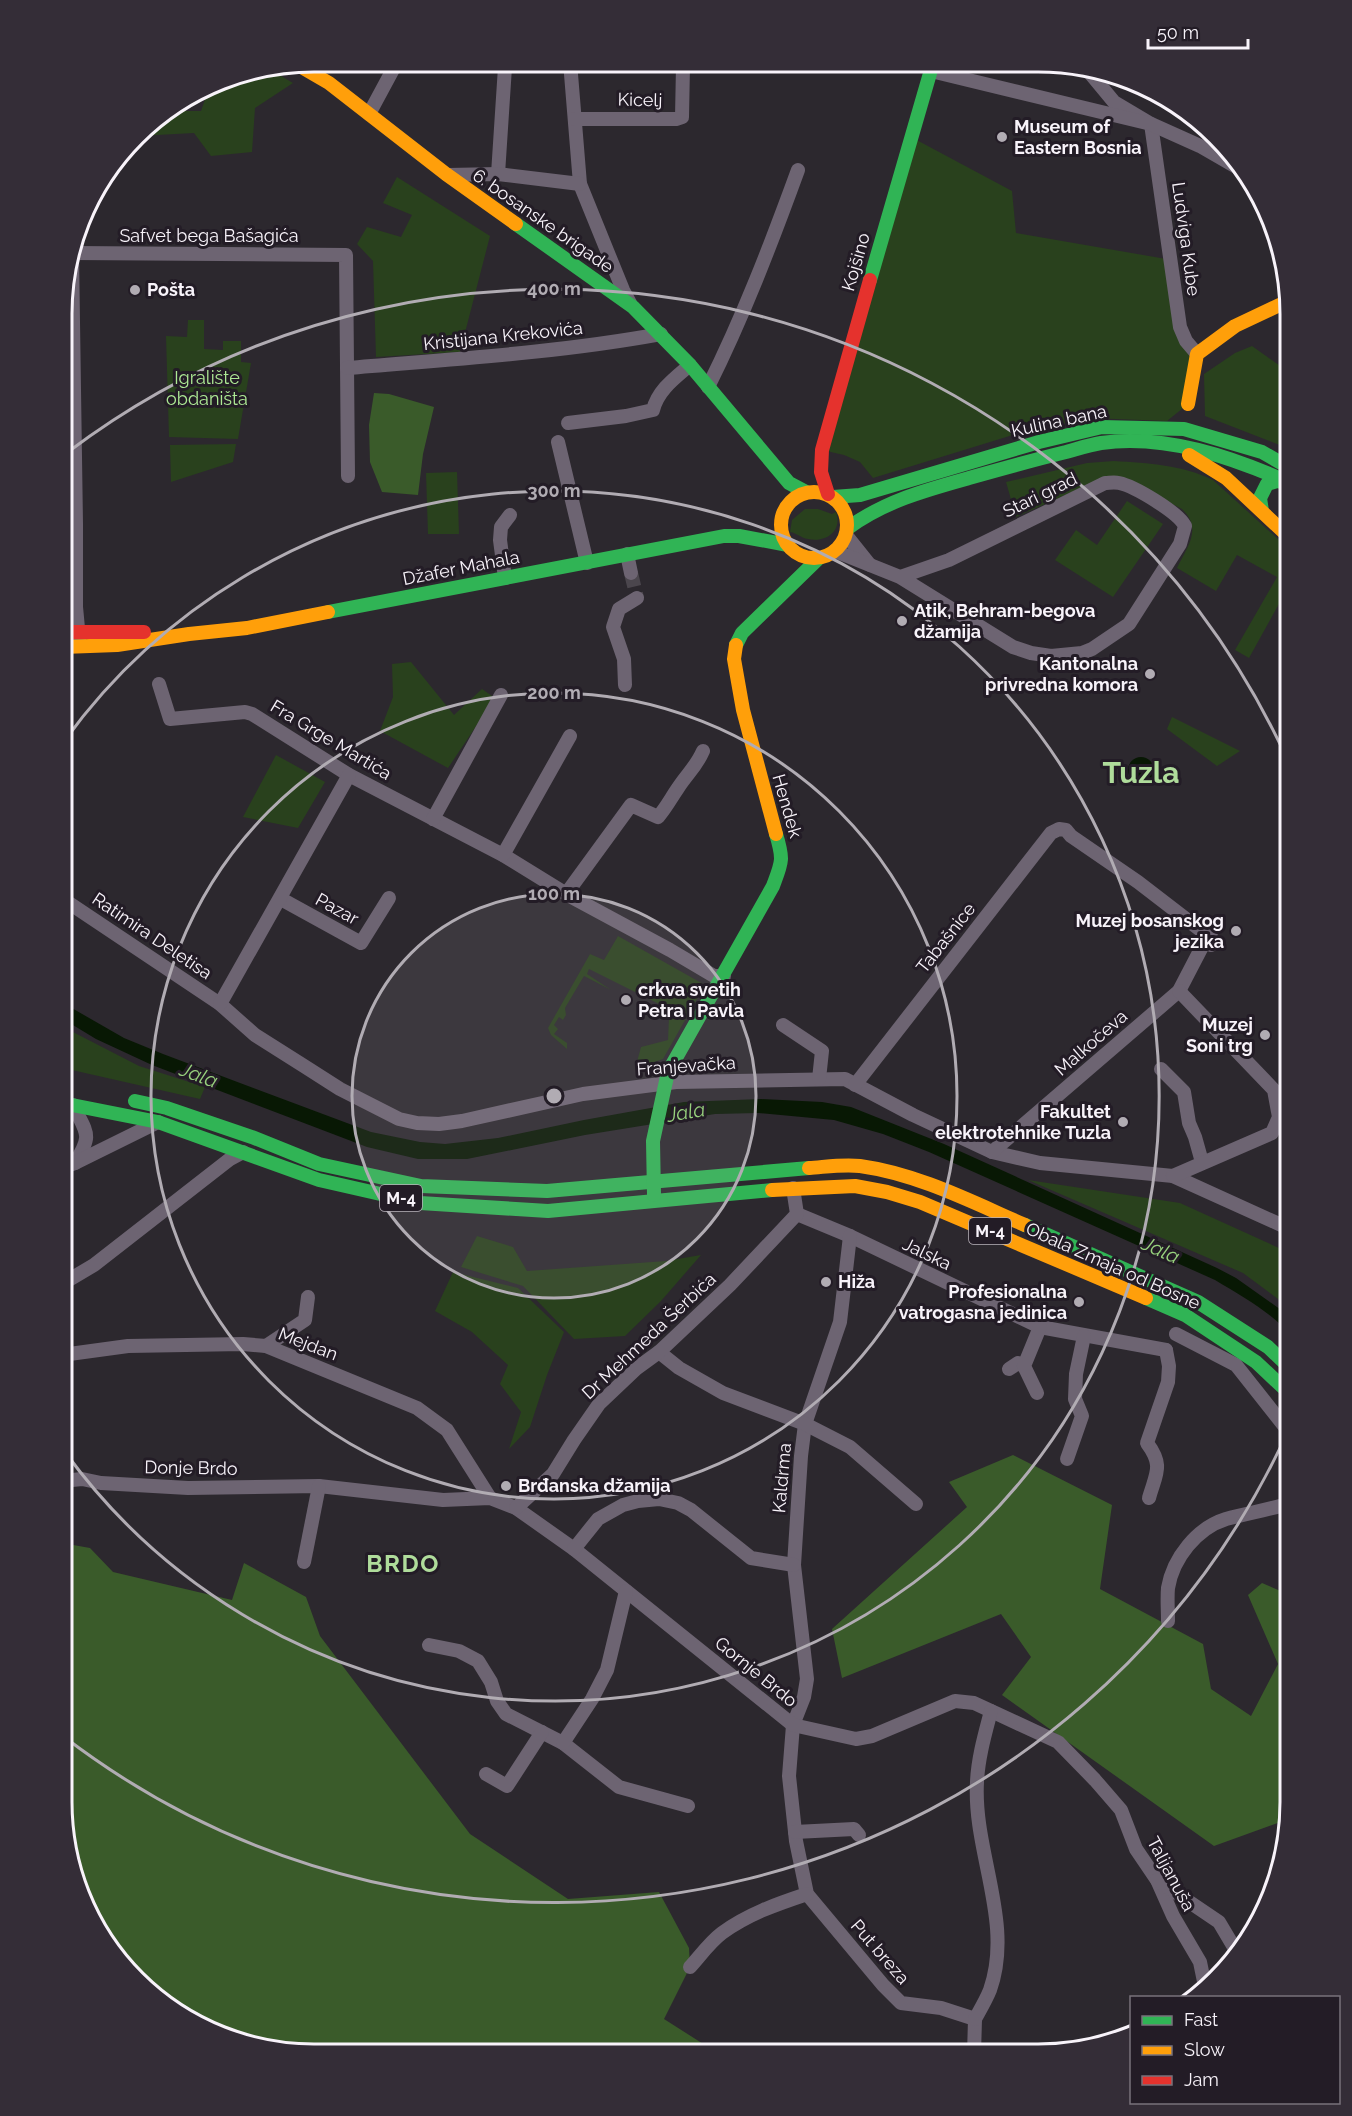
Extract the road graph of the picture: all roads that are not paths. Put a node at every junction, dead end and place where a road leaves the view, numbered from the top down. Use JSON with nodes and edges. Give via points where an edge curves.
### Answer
{"nodes":[{"id":1,"x":311,"y":72,"type":"edge"},
{"id":2,"x":392,"y":72,"type":"edge"},
{"id":3,"x":505,"y":72,"type":"edge"},
{"id":4,"x":571,"y":72,"type":"edge"},
{"id":5,"x":683,"y":72,"type":"edge"},
{"id":6,"x":931,"y":72,"type":"edge"},
{"id":7,"x":951,"y":72,"type":"edge"},
{"id":8,"x":1096,"y":79,"type":"edge"},
{"id":9,"x":369,"y":114,"type":"junction"},
{"id":10,"x":575,"y":118,"type":"junction"},
{"id":11,"x":1151,"y":124,"type":"junction"},
{"id":12,"x":1223,"y":158,"type":"edge"},
{"id":13,"x":798,"y":170,"type":"dead end"},
{"id":14,"x":446,"y":174,"type":"junction"},
{"id":15,"x":498,"y":174,"type":"junction"},
{"id":16,"x":580,"y":184,"type":"junction"},
{"id":17,"x":79,"y":254,"type":"edge"},
{"id":18,"x":73,"y":303,"type":"edge"},
{"id":19,"x":1279,"y":305,"type":"edge"},
{"id":20,"x":633,"y":308,"type":"junction"},
{"id":21,"x":661,"y":334,"type":"junction"},
{"id":22,"x":1197,"y":354,"type":"junction"},
{"id":23,"x":690,"y":365,"type":"junction"},
{"id":24,"x":347,"y":368,"type":"junction"},
{"id":25,"x":708,"y":387,"type":"junction"},
{"id":26,"x":1188,"y":413,"type":"junction"},
{"id":27,"x":568,"y":423,"type":"dead end"},
{"id":28,"x":1154,"y":428,"type":"junction"},
{"id":29,"x":1213,"y":436,"type":"junction"},
{"id":30,"x":558,"y":442,"type":"dead end"},
{"id":31,"x":1171,"y":445,"type":"junction"},
{"id":32,"x":1280,"y":462,"type":"edge"},
{"id":33,"x":820,"y":472,"type":"junction"},
{"id":34,"x":348,"y":476,"type":"dead end"},
{"id":35,"x":1280,"y":478,"type":"edge"},
{"id":36,"x":1280,"y":481,"type":"edge"},
{"id":37,"x":789,"y":483,"type":"junction"},
{"id":38,"x":807,"y":492,"type":"junction"},
{"id":39,"x":831,"y":496,"type":"junction"},
{"id":40,"x":786,"y":507,"type":"junction"},
{"id":41,"x":1262,"y":511,"type":"junction"},
{"id":42,"x":510,"y":515,"type":"dead end"},
{"id":43,"x":1280,"y":528,"type":"edge"},
{"id":44,"x":847,"y":531,"type":"junction"},
{"id":45,"x":739,"y":536,"type":"junction"},
{"id":46,"x":791,"y":548,"type":"junction"},
{"id":47,"x":835,"y":551,"type":"junction"},
{"id":48,"x":627,"y":554,"type":"junction"},
{"id":49,"x":819,"y":558,"type":"junction"},
{"id":50,"x":586,"y":562,"type":"junction"},
{"id":51,"x":870,"y":564,"type":"junction"},
{"id":52,"x":631,"y":573,"type":"tunnel mouth"},
{"id":53,"x":800,"y":575,"type":"junction"},
{"id":54,"x":900,"y":577,"type":"junction"},
{"id":55,"x":505,"y":578,"type":"junction"},
{"id":56,"x":637,"y":598,"type":"dead end"},
{"id":57,"x":72,"y":631,"type":"edge"},
{"id":58,"x":79,"y":631,"type":"junction"},
{"id":59,"x":189,"y":634,"type":"junction"},
{"id":60,"x":72,"y":646,"type":"edge"},
{"id":61,"x":80,"y":646,"type":"junction"},
{"id":62,"x":159,"y":684,"type":"dead end"},
{"id":63,"x":625,"y":685,"type":"dead end"},
{"id":64,"x":501,"y":695,"type":"dead end"},
{"id":65,"x":570,"y":736,"type":"dead end"},
{"id":66,"x":703,"y":751,"type":"dead end"},
{"id":67,"x":349,"y":775,"type":"junction"},
{"id":68,"x":433,"y":819,"type":"junction"},
{"id":69,"x":1071,"y":836,"type":"joint"},
{"id":70,"x":503,"y":855,"type":"junction"},
{"id":71,"x":568,"y":895,"type":"junction"},
{"id":72,"x":388,"y":898,"type":"dead end"},
{"id":73,"x":281,"y":899,"type":"junction"},
{"id":74,"x":72,"y":905,"type":"edge"},
{"id":75,"x":724,"y":976,"type":"junction"},
{"id":76,"x":1179,"y":991,"type":"junction"},
{"id":77,"x":220,"y":1004,"type":"junction"},
{"id":78,"x":783,"y":1025,"type":"dead end"},
{"id":79,"x":1161,"y":1068,"type":"dead end"},
{"id":80,"x":819,"y":1079,"type":"junction"},
{"id":81,"x":665,"y":1083,"type":"junction"},
{"id":82,"x":855,"y":1085,"type":"junction"},
{"id":83,"x":123,"y":1099,"type":"dead end"},
{"id":84,"x":72,"y":1105,"type":"edge"},
{"id":85,"x":72,"y":1110,"type":"edge"},
{"id":86,"x":158,"y":1122,"type":"junction"},
{"id":87,"x":243,"y":1152,"type":"junction"},
{"id":88,"x":992,"y":1152,"type":"junction"},
{"id":89,"x":72,"y":1162,"type":"edge"},
{"id":90,"x":1202,"y":1162,"type":"junction"},
{"id":91,"x":72,"y":1165,"type":"edge"},
{"id":92,"x":1173,"y":1176,"type":"junction"},
{"id":93,"x":653,"y":1182,"type":"junction"},
{"id":94,"x":793,"y":1188,"type":"junction"},
{"id":95,"x":655,"y":1200,"type":"junction"},
{"id":96,"x":797,"y":1214,"type":"junction"},
{"id":97,"x":1280,"y":1224,"type":"edge"},
{"id":98,"x":850,"y":1236,"type":"junction"},
{"id":99,"x":72,"y":1278,"type":"edge"},
{"id":100,"x":308,"y":1297,"type":"dead end"},
{"id":101,"x":1185,"y":1315,"type":"junction"},
{"id":102,"x":1040,"y":1327,"type":"junction"},
{"id":103,"x":1176,"y":1334,"type":"junction"},
{"id":104,"x":1084,"y":1336,"type":"junction"},
{"id":105,"x":266,"y":1346,"type":"junction"},
{"id":106,"x":1166,"y":1350,"type":"junction"},
{"id":107,"x":659,"y":1352,"type":"junction"},
{"id":108,"x":72,"y":1354,"type":"edge"},
{"id":109,"x":1280,"y":1358,"type":"edge"},
{"id":110,"x":1024,"y":1366,"type":"junction"},
{"id":111,"x":1010,"y":1370,"type":"dead end"},
{"id":112,"x":1280,"y":1385,"type":"edge"},
{"id":113,"x":1037,"y":1393,"type":"dead end"},
{"id":114,"x":1280,"y":1421,"type":"edge"},
{"id":115,"x":805,"y":1424,"type":"junction"},
{"id":116,"x":1067,"y":1459,"type":"dead end"},
{"id":117,"x":72,"y":1480,"type":"edge"},
{"id":118,"x":319,"y":1486,"type":"junction"},
{"id":119,"x":490,"y":1498,"type":"junction"},
{"id":120,"x":1149,"y":1498,"type":"dead end"},
{"id":121,"x":916,"y":1504,"type":"dead end"},
{"id":122,"x":1280,"y":1506,"type":"edge"},
{"id":123,"x":516,"y":1508,"type":"junction"},
{"id":124,"x":574,"y":1549,"type":"junction"},
{"id":125,"x":304,"y":1562,"type":"dead end"},
{"id":126,"x":794,"y":1565,"type":"junction"},
{"id":127,"x":626,"y":1591,"type":"junction"},
{"id":128,"x":1168,"y":1621,"type":"dead end"},
{"id":129,"x":429,"y":1645,"type":"dead end"},
{"id":130,"x":991,"y":1711,"type":"junction"},
{"id":131,"x":793,"y":1725,"type":"junction"},
{"id":132,"x":542,"y":1732,"type":"junction"},
{"id":133,"x":563,"y":1743,"type":"junction"},
{"id":134,"x":486,"y":1773,"type":"dead end"},
{"id":135,"x":1095,"y":1780,"type":"joint"},
{"id":136,"x":688,"y":1806,"type":"dead end"},
{"id":137,"x":795,"y":1832,"type":"junction"},
{"id":138,"x":858,"y":1835,"type":"dead end"},
{"id":139,"x":1157,"y":1880,"type":"junction"},
{"id":140,"x":807,"y":1894,"type":"junction"},
{"id":141,"x":1233,"y":1945,"type":"edge"},
{"id":142,"x":690,"y":1967,"type":"dead end"},
{"id":143,"x":1204,"y":1978,"type":"edge"},
{"id":144,"x":975,"y":2019,"type":"junction"},
{"id":145,"x":974,"y":2044,"type":"edge"}],
"edges":[{"from":1,"to":9,"type":"main road","name":"6. bosanske brigade"},
{"from":2,"to":9,"type":"street"},
{"from":3,"to":15,"type":"street"},
{"from":4,"to":10,"type":"street"},
{"from":5,"to":10,"type":"street","name":"Kicelj","via":[[682,117]]},
{"from":6,"to":33,"type":"main road","name":"Kojšino","via":[[842,377],[822,450]]},
{"from":7,"to":11,"type":"street"},
{"from":8,"to":11,"type":"street","via":[[1114,102]]},
{"from":9,"to":14,"type":"main road","name":"6. bosanske brigade"},
{"from":10,"to":16,"type":"street"},
{"from":11,"to":12,"type":"street"},
{"from":11,"to":22,"type":"street","name":"Ludviga Kube","via":[[1180,327]]},
{"from":13,"to":25,"type":"street","via":[[739,321]]},
{"from":14,"to":15,"type":"street"},
{"from":14,"to":20,"type":"main road","name":"6. bosanske brigade"},
{"from":15,"to":16,"type":"street"},
{"from":16,"to":20,"type":"street"},
{"from":17,"to":24,"type":"street","name":"Safvet bega Bašagića","via":[[346,255]]},
{"from":18,"to":58,"type":"street"},
{"from":19,"to":22,"type":"main road","via":[[1235,326]]},
{"from":20,"to":21,"type":"main road","name":"6. bosanske brigade"},
{"from":21,"to":23,"type":"main road","name":"6. bosanske brigade"},
{"from":21,"to":24,"type":"street","name":"Kristijana Krekovića","via":[[529,353]]},
{"from":22,"to":26,"type":"main road"},
{"from":23,"to":25,"type":"main road","name":"6. bosanske brigade"},
{"from":23,"to":27,"type":"street","via":[[664,388],[653,410]]},
{"from":24,"to":34,"type":"street"},
{"from":25,"to":37,"type":"main road","name":"6. bosanske brigade"},
{"from":26,"to":28,"type":"main road"},
{"from":26,"to":29,"type":"main road"},
{"from":28,"to":29,"type":"main road","name":"Kulina bana","via":[[1184,429]]},
{"from":28,"to":39,"type":"main road","name":"Kulina bana","via":[[1102,427],[860,495]]},
{"from":29,"to":32,"type":"main road","name":"Kulina bana","via":[[1262,452]]},
{"from":30,"to":50,"type":"street"},
{"from":31,"to":35,"type":"main road","name":"Kulina bana","via":[[1259,468]]},
{"from":31,"to":41,"type":"main road","via":[[1226,478]]},
{"from":31,"to":44,"type":"main road","name":"Kulina bana","via":[[1104,443],[1043,457],[879,506]]},
{"from":33,"to":38,"type":"main road"},
{"from":33,"to":39,"type":"main road"},
{"from":36,"to":41,"type":"main road","via":[[1267,484],[1260,498]]},
{"from":37,"to":38,"type":"main road"},
{"from":37,"to":40,"type":"main road"},
{"from":38,"to":39,"type":"main road"},
{"from":38,"to":40,"type":"main road"},
{"from":39,"to":44,"type":"main road","via":[[843,507]]},
{"from":40,"to":45,"type":"main road","name":"Džafer Mahala","via":[[765,524]]},
{"from":40,"to":46,"type":"main road","via":[[781,532]]},
{"from":41,"to":43,"type":"main road"},
{"from":42,"to":55,"type":"street","via":[[501,527]]},
{"from":44,"to":47,"type":"main road"},
{"from":44,"to":51,"type":"street"},
{"from":45,"to":46,"type":"main road","name":"Džafer Mahala"},
{"from":45,"to":48,"type":"main road","name":"Džafer Mahala"},
{"from":46,"to":49,"type":"main road","via":[[809,558]]},
{"from":46,"to":53,"type":"main road","via":[[799,561]]},
{"from":47,"to":49,"type":"main road"},
{"from":47,"to":51,"type":"street"},
{"from":48,"to":50,"type":"main road","name":"Džafer Mahala"},
{"from":48,"to":52,"type":"street"},
{"from":49,"to":53,"type":"main road","name":"Hendek"},
{"from":50,"to":55,"type":"main road","name":"Džafer Mahala"},
{"from":51,"to":54,"type":"street"},
{"from":53,"to":75,"type":"main road","name":"Hendek","via":[[742,633],[734,650],[743,710],[782,863]]},
{"from":54,"to":54,"type":"street","name":"Stari grad","via":[[949,561],[1105,483],[1127,486],[1175,513],[1185,526],[1180,544],[1129,624],[1082,653],[1052,656],[1013,647]]},
{"from":55,"to":59,"type":"main road","name":"Džafer Mahala","via":[[247,628]]},
{"from":56,"to":63,"type":"street","via":[[619,609],[613,627],[624,659]]},
{"from":57,"to":58,"type":"main road","name":"Džafer Mahala"},
{"from":58,"to":59,"type":"main road","name":"Džafer Mahala"},
{"from":58,"to":61,"type":"street"},
{"from":59,"to":61,"type":"main road","name":"Džafer Mahala","via":[[117,645]]},
{"from":60,"to":61,"type":"main road","name":"Džafer Mahala"},
{"from":62,"to":67,"type":"street","name":"Fra Grge Martića","via":[[170,719],[252,714]]},
{"from":64,"to":68,"type":"street"},
{"from":65,"to":70,"type":"street"},
{"from":66,"to":71,"type":"street","via":[[698,765],[658,817],[631,805]]},
{"from":67,"to":68,"type":"street","name":"Fra Grge Martića"},
{"from":67,"to":73,"type":"street"},
{"from":68,"to":70,"type":"street","name":"Fra Grge Martića"},
{"from":69,"to":76,"type":"street","name":"Malkočeva","via":[[1216,942],[1211,945],[1204,941]]},
{"from":69,"to":82,"type":"street","name":"Tabašnice","via":[[1059,828],[1052,832]]},
{"from":70,"to":71,"type":"street","name":"Fra Grge Martića"},
{"from":71,"to":75,"type":"street","name":"Fra Grge Martića","via":[[714,976]]},
{"from":72,"to":73,"type":"street","name":"Pazar","via":[[361,943]]},
{"from":73,"to":77,"type":"street"},
{"from":74,"to":77,"type":"street","name":"Ratimira Deletisa"},
{"from":75,"to":81,"type":"main road","name":"Hendek","via":[[694,1023]]},
{"from":76,"to":88,"type":"street","name":"Malkočeva"},
{"from":76,"to":90,"type":"street","via":[[1274,1090],[1278,1101],[1279,1117],[1272,1133]]},
{"from":77,"to":81,"type":"street","name":"Franjevačka","via":[[255,1035],[340,1089],[390,1115],[417,1122],[462,1121],[583,1094]]},
{"from":78,"to":80,"type":"street","via":[[822,1051]]},
{"from":79,"to":90,"type":"street","via":[[1184,1092]]},
{"from":80,"to":81,"type":"street","name":"Franjevačka"},
{"from":80,"to":82,"type":"street","name":"Franjevačka","via":[[845,1079]]},
{"from":81,"to":93,"type":"main road","name":"Hendek","via":[[653,1141]]},
{"from":82,"to":88,"type":"street","name":"Franjevačka"},
{"from":83,"to":93,"type":"main road","name":"Obala Zmaja od Bosne","number":"M-4","via":[[167,1108],[319,1164],[421,1186],[547,1191]]},
{"from":84,"to":86,"type":"main road","number":"M-4"},
{"from":85,"to":89,"type":"street","via":[[86,1132],[87,1144]]},
{"from":86,"to":87,"type":"main road","name":"Obala Zmaja od Bosne","number":"M-4"},
{"from":86,"to":91,"type":"street"},
{"from":87,"to":95,"type":"main road","name":"Obala Zmaja od Bosne","number":"M-4","via":[[319,1180],[420,1203],[548,1211]]},
{"from":87,"to":99,"type":"street"},
{"from":88,"to":92,"type":"street","name":"Franjevačka","via":[[1040,1163]]},
{"from":90,"to":92,"type":"street"},
{"from":92,"to":97,"type":"street"},
{"from":93,"to":95,"type":"main road"},
{"from":93,"to":109,"type":"main road","name":"Obala Zmaja od Bosne","number":"M-4","via":[[802,1168],[857,1166],[891,1172],[1054,1237],[1198,1302]]},
{"from":94,"to":95,"type":"main road","name":"Obala Zmaja od Bosne","number":"M-4"},
{"from":94,"to":96,"type":"street"},
{"from":94,"to":101,"type":"main road","name":"Obala Zmaja od Bosne","number":"M-4","via":[[855,1186],[920,1202]]},
{"from":96,"to":98,"type":"street","name":"Jalska"},
{"from":96,"to":107,"type":"street","name":"Dr Mehmeda Šerbića"},
{"from":98,"to":102,"type":"street","name":"Jalska"},
{"from":98,"to":115,"type":"street","name":"Kaldrma","via":[[840,1322]]},
{"from":100,"to":105,"type":"street","via":[[305,1320]]},
{"from":101,"to":103,"type":"street"},
{"from":101,"to":112,"type":"main road","name":"Obala Zmaja od Bosne","number":"M-4","via":[[1256,1362]]},
{"from":102,"to":104,"type":"street","name":"Jalska"},
{"from":102,"to":110,"type":"street"},
{"from":103,"to":106,"type":"street"},
{"from":103,"to":114,"type":"street","via":[[1236,1365]]},
{"from":104,"to":106,"type":"street","name":"Jalska"},
{"from":104,"to":116,"type":"street","via":[[1075,1399],[1082,1416]]},
{"from":105,"to":108,"type":"street","name":"Mejdan","via":[[128,1346]]},
{"from":105,"to":119,"type":"street","name":"Mejdan","via":[[417,1408],[447,1430]]},
{"from":106,"to":120,"type":"street","via":[[1168,1382],[1147,1443],[1158,1465]]},
{"from":107,"to":115,"type":"street","via":[[723,1393]]},
{"from":107,"to":123,"type":"street","name":"Dr Mehmeda Šerbića","via":[[599,1404],[553,1474]]},
{"from":110,"to":111,"type":"street","via":[[1018,1363]]},
{"from":110,"to":113,"type":"street"},
{"from":115,"to":121,"type":"street","via":[[850,1447]]},
{"from":115,"to":126,"type":"street","name":"Kaldrma"},
{"from":117,"to":118,"type":"street","name":"Donje Brdo","via":[[188,1488]]},
{"from":118,"to":119,"type":"street","name":"Donje Brdo","via":[[443,1500]]},
{"from":118,"to":125,"type":"street"},
{"from":119,"to":123,"type":"street","name":"Donje Brdo"},
{"from":122,"to":128,"type":"street","via":[[1210,1525],[1197,1536],[1178,1559],[1168,1587]]},
{"from":123,"to":124,"type":"street","name":"Gornje Brdo"},
{"from":124,"to":126,"type":"street","via":[[598,1519],[623,1505],[659,1499],[691,1510],[751,1558]]},
{"from":124,"to":127,"type":"street","name":"Gornje Brdo"},
{"from":126,"to":131,"type":"street","name":"Kaldrma","via":[[807,1679]]},
{"from":127,"to":131,"type":"street","name":"Gornje Brdo"},
{"from":127,"to":133,"type":"street","via":[[607,1670]]},
{"from":129,"to":132,"type":"street","via":[[459,1651],[478,1661],[506,1714]]},
{"from":130,"to":131,"type":"street","name":"Gornje Brdo","via":[[974,1703],[955,1701],[856,1739]]},
{"from":130,"to":135,"type":"street","name":"Gornje Brdo","via":[[1058,1742]]},
{"from":130,"to":144,"type":"street","via":[[977,1783],[984,1856],[998,1930],[996,1965]]},
{"from":131,"to":137,"type":"street","name":"Put breza","via":[[789,1776]]},
{"from":132,"to":133,"type":"street"},
{"from":132,"to":134,"type":"street","via":[[507,1786]]},
{"from":133,"to":136,"type":"street","via":[[619,1786]]},
{"from":135,"to":139,"type":"street","name":"Talijanuša","via":[[1121,1810],[1136,1849]]},
{"from":137,"to":138,"type":"street","via":[[854,1829]]},
{"from":137,"to":140,"type":"street","name":"Put breza"},
{"from":139,"to":141,"type":"street","via":[[1219,1922]]},
{"from":139,"to":143,"type":"street","name":"Talijanuša","via":[[1173,1917],[1200,1962]]},
{"from":140,"to":142,"type":"street","via":[[766,1908],[721,1934]]},
{"from":140,"to":144,"type":"street","name":"Put breza","via":[[901,2002],[941,2008]]},
{"from":144,"to":145,"type":"street"}]}
